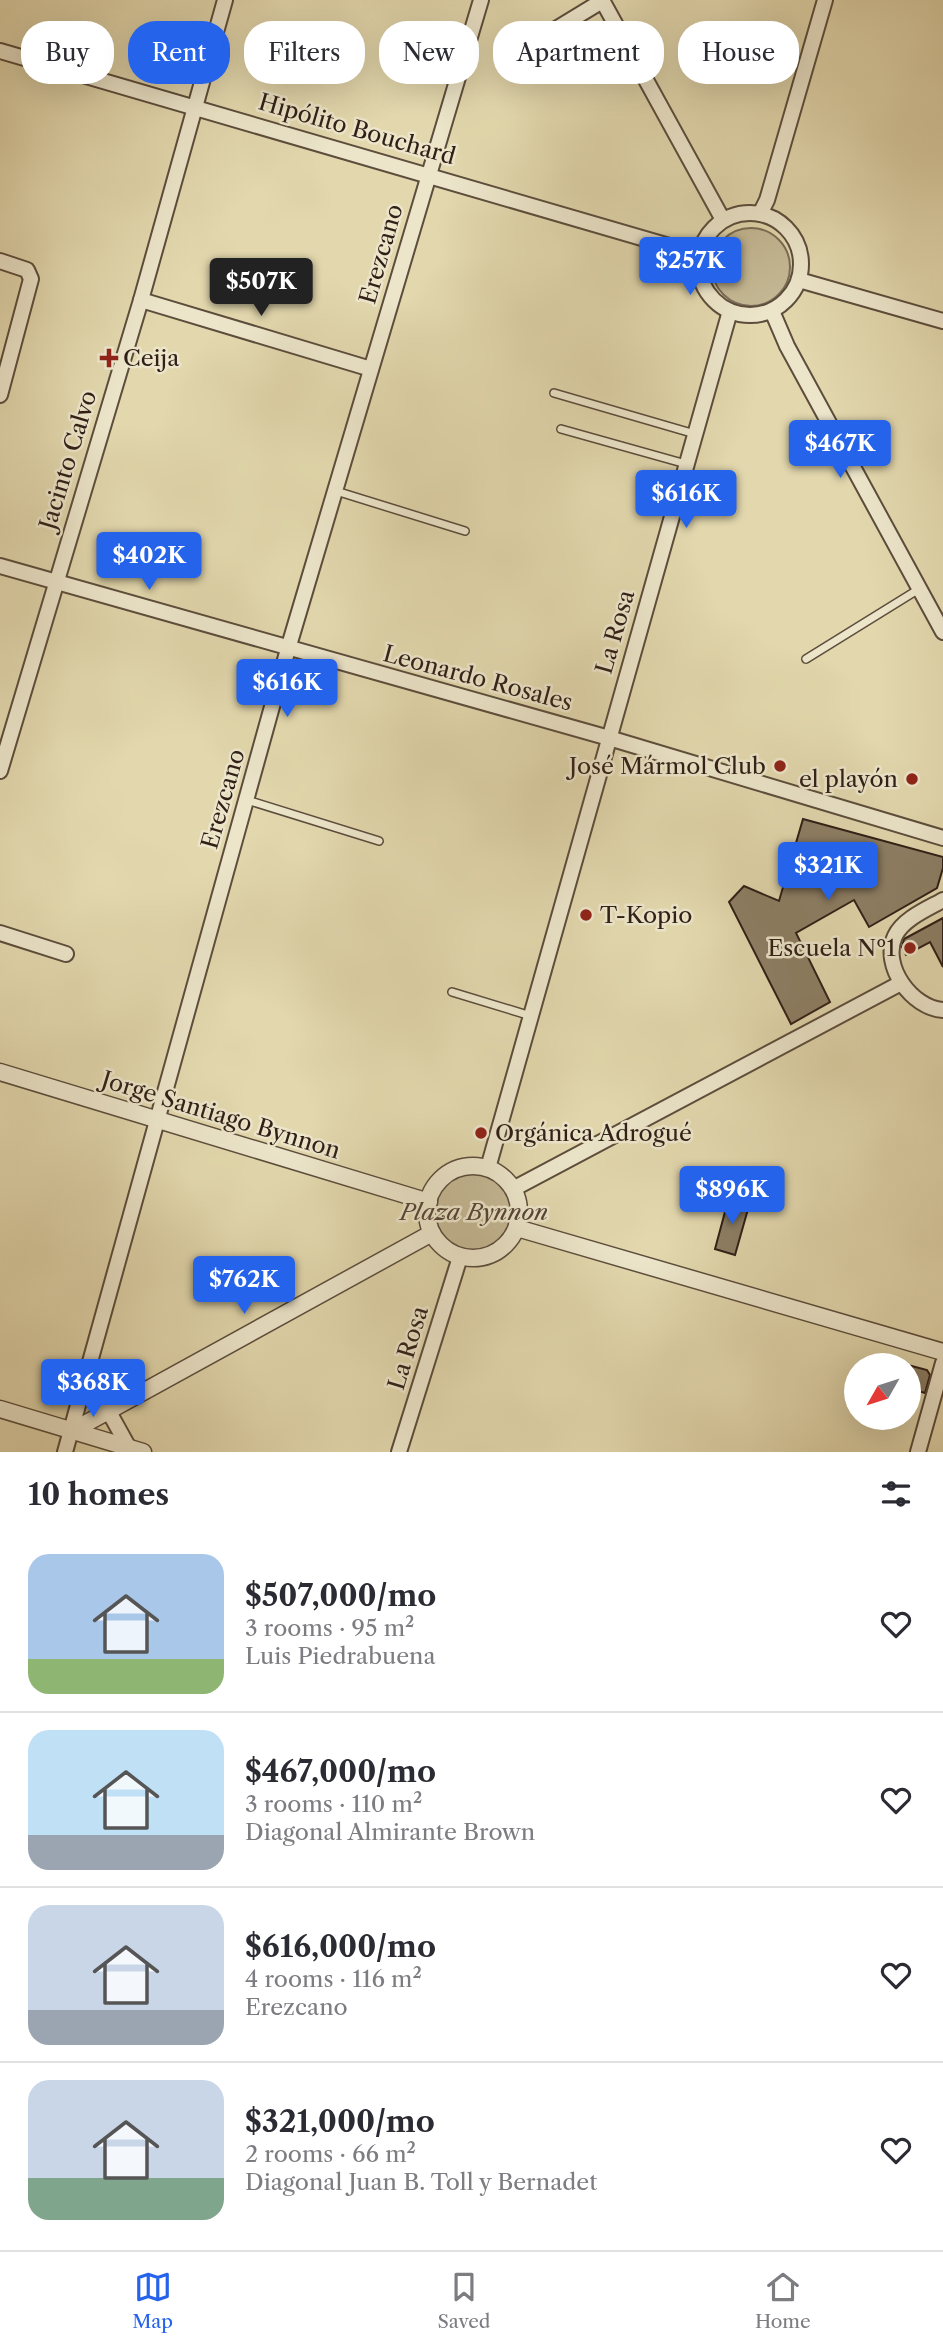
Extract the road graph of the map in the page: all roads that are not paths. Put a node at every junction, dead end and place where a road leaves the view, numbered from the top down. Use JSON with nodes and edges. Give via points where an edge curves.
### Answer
{"nodes":[{"id":1,"x":225,"y":0,"type":"edge"},
{"id":2,"x":481,"y":0,"type":"edge"},
{"id":3,"x":602,"y":0,"type":"edge"},
{"id":4,"x":825,"y":0,"type":"edge"},
{"id":5,"x":568,"y":21,"type":"edge"},
{"id":6,"x":0,"y":51,"type":"edge"},
{"id":7,"x":194,"y":106,"type":"junction"},
{"id":8,"x":428,"y":173,"type":"junction"},
{"id":9,"x":760,"y":214,"type":"junction"},
{"id":10,"x":723,"y":220,"type":"junction"},
{"id":11,"x":700,"y":255,"type":"junction"},
{"id":12,"x":0,"y":261,"type":"edge"},
{"id":13,"x":799,"y":280,"type":"junction"},
{"id":14,"x":141,"y":300,"type":"junction"},
{"id":15,"x":730,"y":311,"type":"junction"},
{"id":16,"x":772,"y":311,"type":"junction"},
{"id":17,"x":943,"y":321,"type":"edge"},
{"id":18,"x":371,"y":369,"type":"junction"},
{"id":19,"x":554,"y":393,"type":"dead end"},
{"id":20,"x":0,"y":395,"type":"edge"},
{"id":21,"x":561,"y":429,"type":"dead end"},
{"id":22,"x":695,"y":434,"type":"junction"},
{"id":23,"x":686,"y":464,"type":"junction"},
{"id":24,"x":335,"y":491,"type":"junction"},
{"id":25,"x":465,"y":531,"type":"dead end"},
{"id":26,"x":0,"y":566,"type":"edge"},
{"id":27,"x":54,"y":583,"type":"junction"},
{"id":28,"x":920,"y":589,"type":"junction"},
{"id":29,"x":943,"y":632,"type":"edge"},
{"id":30,"x":288,"y":649,"type":"junction"},
{"id":31,"x":806,"y":659,"type":"dead end"},
{"id":32,"x":609,"y":738,"type":"junction"},
{"id":33,"x":0,"y":771,"type":"edge"},
{"id":34,"x":246,"y":800,"type":"junction"},
{"id":35,"x":943,"y":838,"type":"edge"},
{"id":36,"x":379,"y":841,"type":"dead end"},
{"id":37,"x":943,"y":900,"type":"edge"},
{"id":38,"x":0,"y":933,"type":"edge"},
{"id":39,"x":66,"y":954,"type":"dead end"},
{"id":40,"x":901,"y":983,"type":"junction"},
{"id":41,"x":452,"y":992,"type":"dead end"},
{"id":42,"x":943,"y":1010,"type":"edge"},
{"id":43,"x":531,"y":1016,"type":"junction"},
{"id":44,"x":0,"y":1072,"type":"edge"},
{"id":45,"x":156,"y":1119,"type":"junction"},
{"id":46,"x":488,"y":1168,"type":"junction"},
{"id":47,"x":513,"y":1189,"type":"junction"},
{"id":48,"x":429,"y":1202,"type":"junction"},
{"id":49,"x":517,"y":1228,"type":"junction"},
{"id":50,"x":432,"y":1233,"type":"junction"},
{"id":51,"x":460,"y":1256,"type":"junction"},
{"id":52,"x":943,"y":1352,"type":"edge"},
{"id":53,"x":943,"y":1363,"type":"edge"},
{"id":54,"x":88,"y":1374,"type":"junction"},
{"id":55,"x":0,"y":1409,"type":"edge"},
{"id":56,"x":109,"y":1412,"type":"junction"},
{"id":57,"x":72,"y":1431,"type":"junction"},
{"id":58,"x":136,"y":1450,"type":"edge"},
{"id":59,"x":65,"y":1452,"type":"edge"},
{"id":60,"x":399,"y":1452,"type":"edge"},
{"id":61,"x":918,"y":1452,"type":"edge"}],
"edges":[{"from":1,"to":7,"type":"street","name":"Jacinto Calvo"},
{"from":2,"to":8,"type":"street","name":"Erezcano"},
{"from":3,"to":5,"type":"street"},
{"from":3,"to":10,"type":"street"},
{"from":4,"to":9,"type":"street"},
{"from":6,"to":7,"type":"street","name":"Hipólito Bouchard"},
{"from":7,"to":8,"type":"street","name":"Hipólito Bouchard"},
{"from":7,"to":14,"type":"street","name":"Jacinto Calvo"},
{"from":8,"to":11,"type":"street","name":"Hipólito Bouchard"},
{"from":8,"to":18,"type":"street","name":"Erezcano"},
{"from":9,"to":10,"type":"street"},
{"from":9,"to":13,"type":"street","via":[[775,219],[797,242],[802,256]]},
{"from":10,"to":11,"type":"street","via":[[711,231]]},
{"from":11,"to":15,"type":"street","via":[[701,278],[708,294]]},
{"from":12,"to":20,"type":"street","via":[[27,270],[31,286]]},
{"from":13,"to":16,"type":"street","via":[[787,301]]},
{"from":13,"to":17,"type":"street"},
{"from":14,"to":18,"type":"street"},
{"from":14,"to":27,"type":"street","name":"Jacinto Calvo"},
{"from":15,"to":16,"type":"street","via":[[747,316]]},
{"from":15,"to":22,"type":"street","name":"La Rosa"},
{"from":16,"to":28,"type":"street"},
{"from":18,"to":24,"type":"street","name":"Erezcano"},
{"from":19,"to":22,"type":"lane"},
{"from":21,"to":23,"type":"lane"},
{"from":22,"to":23,"type":"street","name":"La Rosa"},
{"from":23,"to":32,"type":"street","name":"La Rosa"},
{"from":24,"to":25,"type":"lane"},
{"from":24,"to":30,"type":"street","name":"Erezcano"},
{"from":26,"to":27,"type":"street","name":"Leonardo Rosales"},
{"from":27,"to":30,"type":"street","name":"Leonardo Rosales"},
{"from":27,"to":33,"type":"street","name":"Jacinto Calvo"},
{"from":28,"to":29,"type":"street"},
{"from":28,"to":31,"type":"lane"},
{"from":30,"to":32,"type":"street","name":"Leonardo Rosales"},
{"from":30,"to":34,"type":"street","name":"Erezcano"},
{"from":32,"to":35,"type":"street","name":"Leonardo Rosales"},
{"from":32,"to":43,"type":"street","name":"La Rosa"},
{"from":34,"to":36,"type":"lane"},
{"from":34,"to":45,"type":"street","name":"Erezcano"},
{"from":37,"to":40,"type":"street","via":[[901,926],[894,939]]},
{"from":38,"to":39,"type":"street"},
{"from":40,"to":42,"type":"street","via":[[918,1000]]},
{"from":40,"to":47,"type":"street"},
{"from":41,"to":43,"type":"lane"},
{"from":43,"to":46,"type":"street","name":"La Rosa"},
{"from":44,"to":45,"type":"street","name":"Jorge Santiago Bynnon"},
{"from":45,"to":48,"type":"street","name":"Jorge Santiago Bynnon"},
{"from":45,"to":54,"type":"street","name":"Erezcano"},
{"from":46,"to":47,"type":"street"},
{"from":46,"to":48,"type":"street","via":[[473,1166],[444,1176]]},
{"from":47,"to":49,"type":"street"},
{"from":48,"to":50,"type":"street"},
{"from":49,"to":51,"type":"street","via":[[510,1240],[488,1256]]},
{"from":49,"to":52,"type":"street"},
{"from":50,"to":51,"type":"street"},
{"from":50,"to":56,"type":"street"},
{"from":51,"to":60,"type":"street","name":"La Rosa"},
{"from":53,"to":61,"type":"street"},
{"from":54,"to":56,"type":"street"},
{"from":54,"to":57,"type":"street","name":"Erezcano"},
{"from":55,"to":57,"type":"street"},
{"from":56,"to":57,"type":"street"},
{"from":56,"to":58,"type":"street"},
{"from":57,"to":58,"type":"street"},
{"from":57,"to":59,"type":"street","name":"Erezcano"}]}
